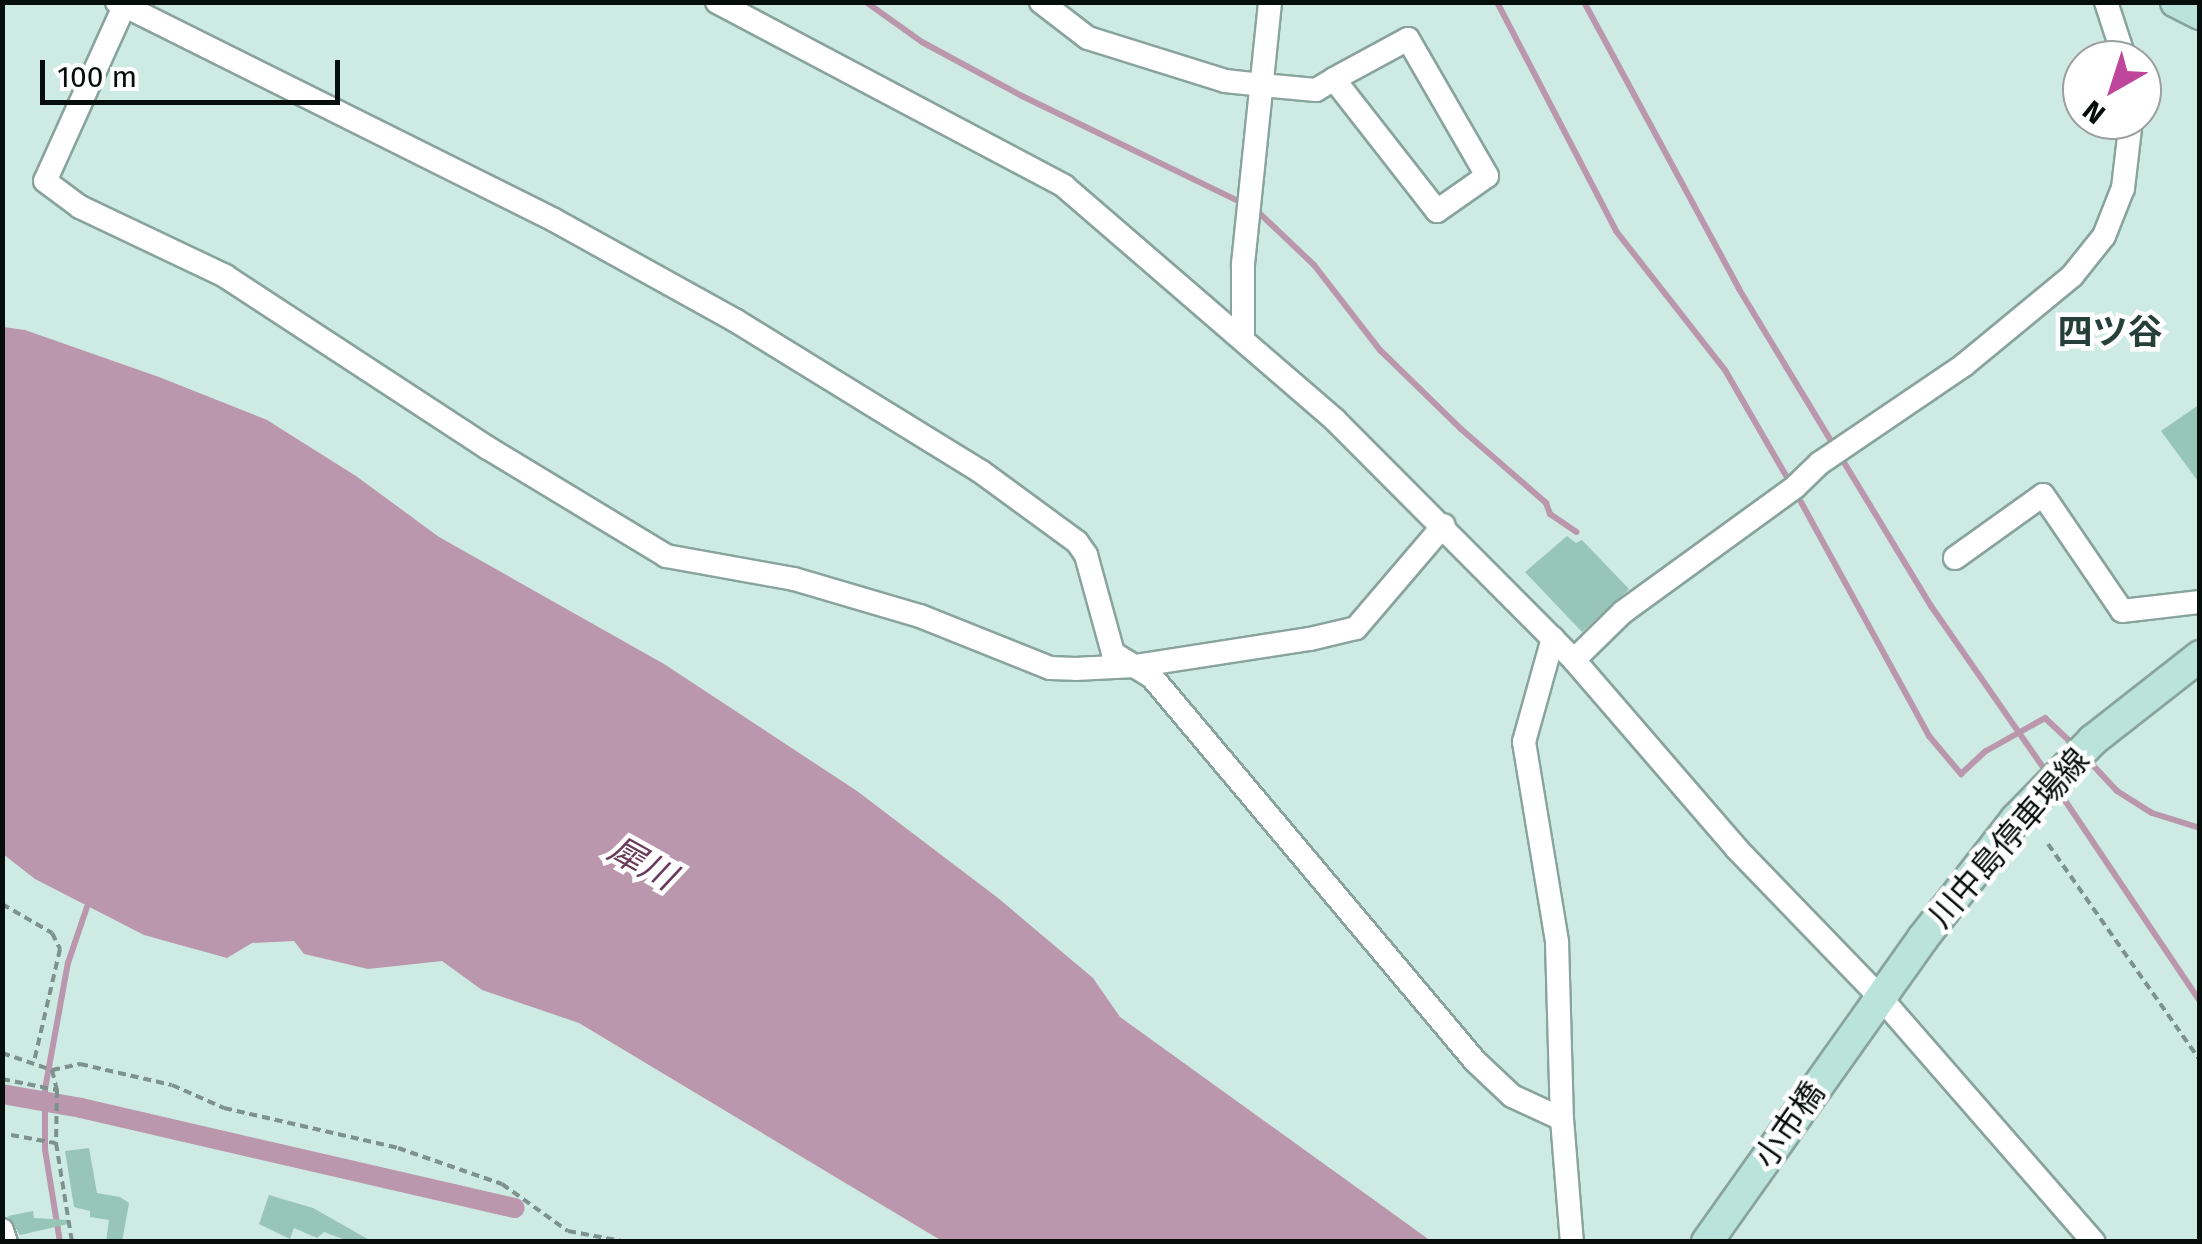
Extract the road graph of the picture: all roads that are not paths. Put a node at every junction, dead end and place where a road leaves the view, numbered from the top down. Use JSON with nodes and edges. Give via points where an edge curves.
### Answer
{"nodes":[{"id":1,"x":718,"y":2,"type":"edge"},
{"id":2,"x":1041,"y":2,"type":"edge"},
{"id":3,"x":1270,"y":2,"type":"edge"},
{"id":4,"x":2106,"y":2,"type":"edge"},
{"id":5,"x":2176,"y":2,"type":"edge"},
{"id":6,"x":122,"y":4,"type":"edge"},
{"id":7,"x":744,"y":11,"type":"edge"},
{"id":8,"x":2200,"y":14,"type":"edge"},
{"id":9,"x":2119,"y":40,"type":"edge"},
{"id":10,"x":1334,"y":80,"type":"junction"},
{"id":11,"x":1262,"y":85,"type":"junction"},
{"id":12,"x":2129,"y":140,"type":"edge"},
{"id":13,"x":1242,"y":339,"type":"junction"},
{"id":14,"x":1444,"y":525,"type":"junction"},
{"id":15,"x":1955,"y":558,"type":"dead end"},
{"id":16,"x":2200,"y":602,"type":"edge"},
{"id":17,"x":1553,"y":638,"type":"junction"},
{"id":18,"x":2200,"y":656,"type":"edge"},
{"id":19,"x":1574,"y":660,"type":"junction"},
{"id":20,"x":1134,"y":666,"type":"junction"},
{"id":21,"x":1876,"y":1002,"type":"junction"},
{"id":22,"x":1562,"y":1119,"type":"junction"},
{"id":23,"x":2,"y":1230,"type":"edge"},
{"id":24,"x":6,"y":1242,"type":"edge"},
{"id":25,"x":1572,"y":1242,"type":"edge"},
{"id":26,"x":1707,"y":1242,"type":"edge"},
{"id":27,"x":2094,"y":1242,"type":"edge"}],
"edges":[{"from":1,"to":7,"type":"street"},
{"from":2,"to":11,"type":"street","via":[[1088,38],[1226,81]]},
{"from":3,"to":11,"type":"street"},
{"from":4,"to":9,"type":"street"},
{"from":5,"to":8,"type":"main road"},
{"from":6,"to":20,"type":"street","via":[[554,220],[815,366],[980,471],[1077,542],[1086,554],[1112,654]]},
{"from":6,"to":20,"type":"street","via":[[45,181],[80,207],[225,276],[666,556],[794,579],[920,616],[1050,668]]},
{"from":7,"to":13,"type":"street","via":[[1064,186]]},
{"from":10,"to":10,"type":"street","via":[[1408,39],[1487,176],[1437,211]]},
{"from":10,"to":11,"type":"street","via":[[1316,90]]},
{"from":11,"to":13,"type":"street"},
{"from":12,"to":19,"type":"street","via":[[2123,188],[2104,236],[2072,276],[2026,318],[1623,612]]},
{"from":13,"to":14,"type":"street"},
{"from":14,"to":17,"type":"street"},
{"from":14,"to":20,"type":"street","via":[[1356,628]]},
{"from":15,"to":16,"type":"street","via":[[2042,496],[2122,612]]},
{"from":17,"to":19,"type":"street"},
{"from":17,"to":22,"type":"street","via":[[1524,742],[1557,942]]},
{"from":18,"to":21,"type":"main road","name":"川中島停車場線","via":[[2093,740],[2016,820]]},
{"from":19,"to":21,"type":"street"},
{"from":20,"to":22,"type":"street","via":[[1152,677],[1475,1061],[1512,1096]]},
{"from":21,"to":26,"type":"main road","name":"小市橋"},
{"from":21,"to":27,"type":"street"},
{"from":22,"to":25,"type":"street"},
{"from":23,"to":24,"type":"street"}]}
